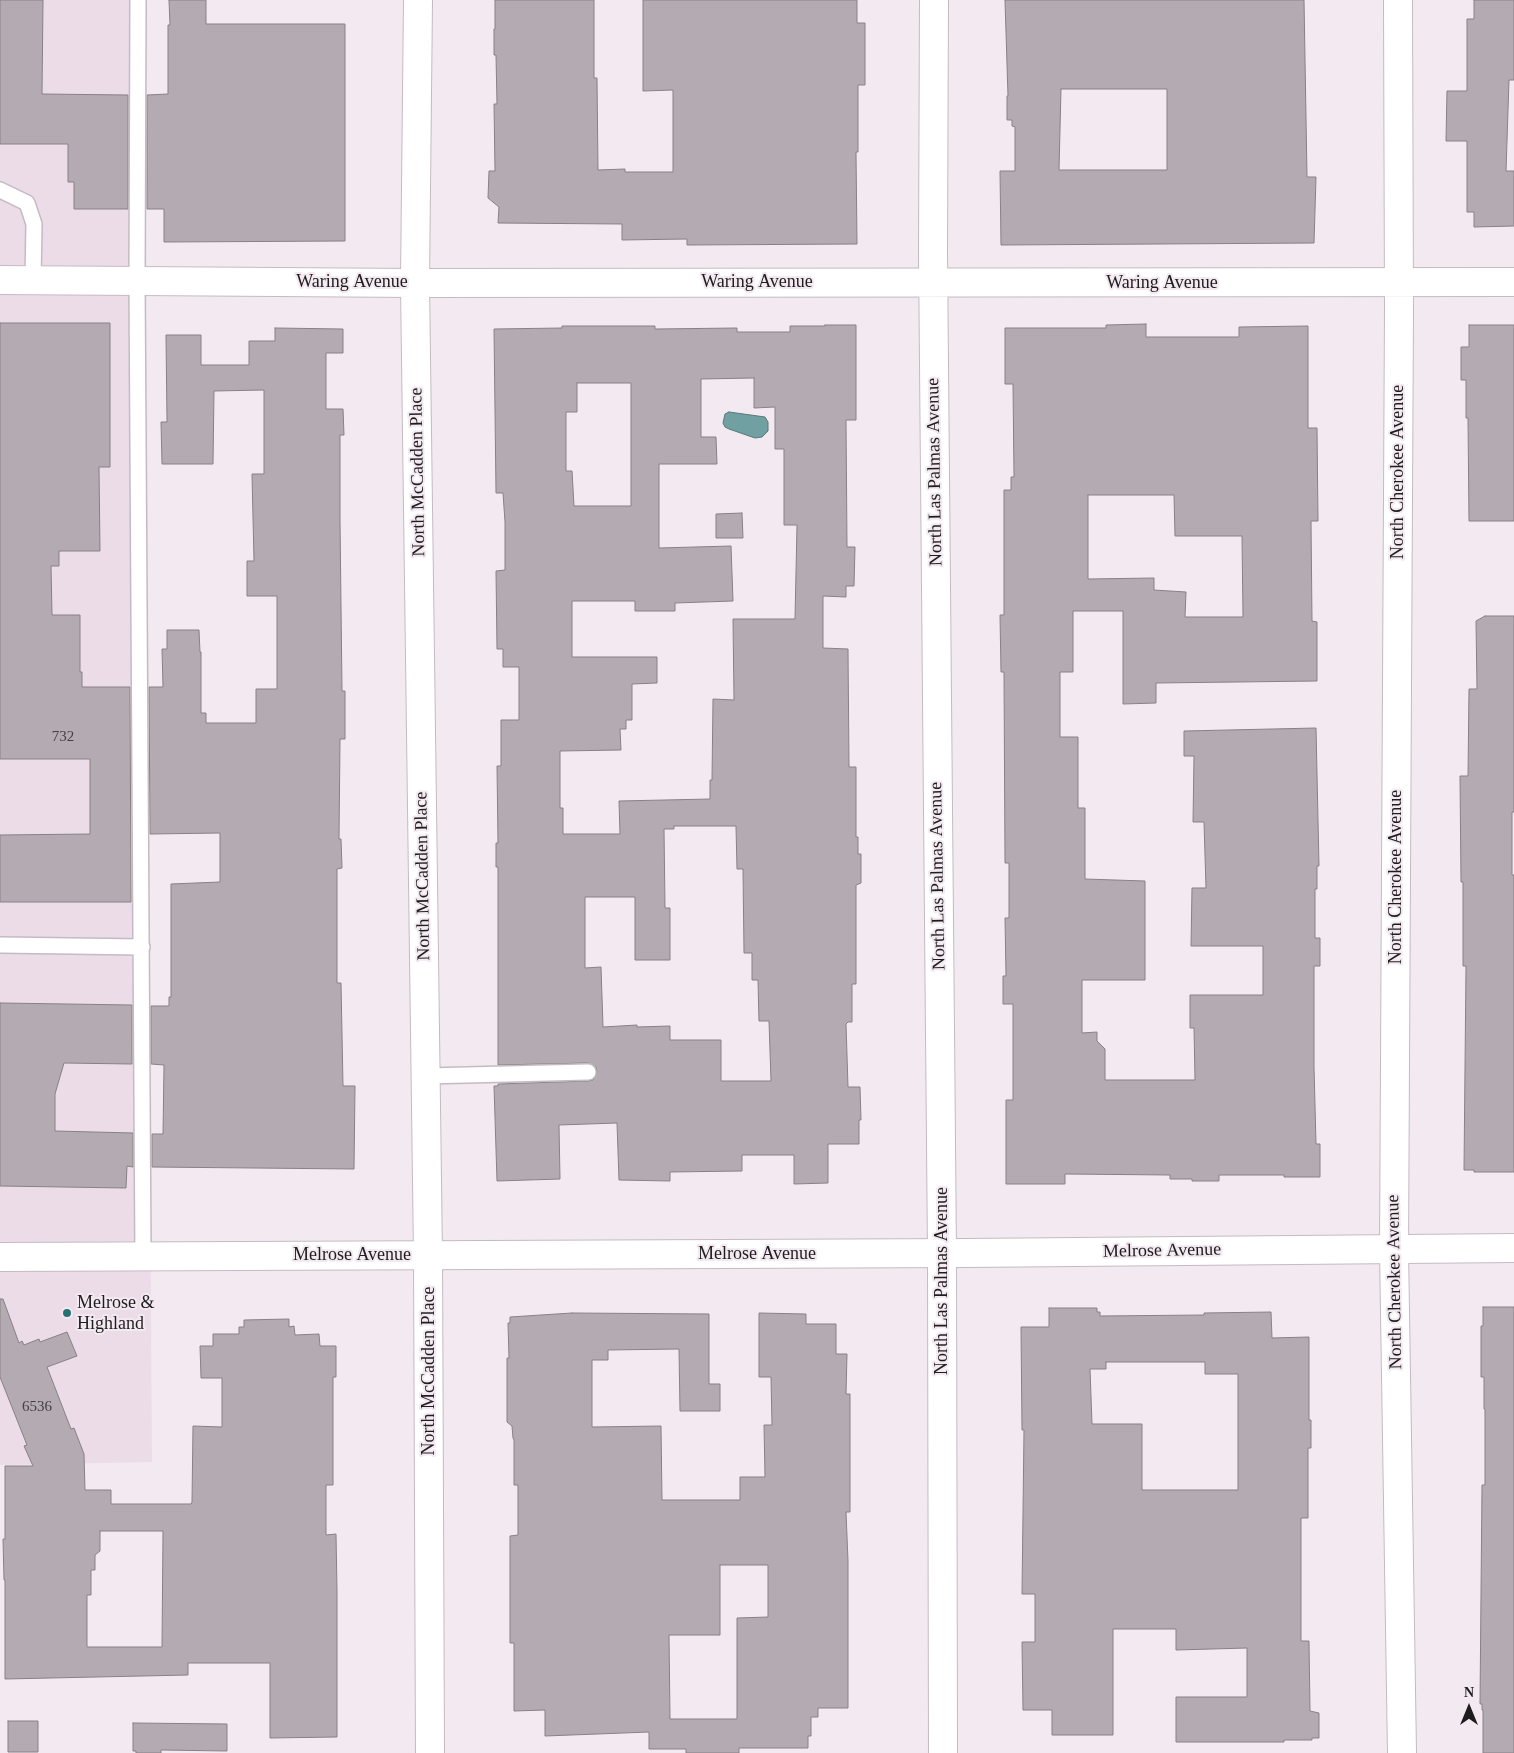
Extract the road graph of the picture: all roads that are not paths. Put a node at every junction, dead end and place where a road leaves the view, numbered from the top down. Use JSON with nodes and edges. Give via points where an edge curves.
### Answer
{"nodes":[{"id":1,"x":138,"y":0,"type":"edge"},
{"id":2,"x":418,"y":0,"type":"edge"},
{"id":3,"x":934,"y":0,"type":"edge"},
{"id":4,"x":1398,"y":0,"type":"edge"},
{"id":5,"x":0,"y":190,"type":"edge"},
{"id":6,"x":0,"y":280,"type":"edge"},
{"id":7,"x":33,"y":280,"type":"junction"},
{"id":8,"x":137,"y":281,"type":"junction"},
{"id":9,"x":933,"y":282,"type":"junction"},
{"id":10,"x":1514,"y":282,"type":"edge"},
{"id":11,"x":415,"y":283,"type":"junction"},
{"id":12,"x":1399,"y":283,"type":"junction"},
{"id":13,"x":0,"y":946,"type":"edge"},
{"id":14,"x":142,"y":947,"type":"junction"},
{"id":15,"x":588,"y":1072,"type":"dead end"},
{"id":16,"x":426,"y":1076,"type":"junction"},
{"id":17,"x":1514,"y":1248,"type":"edge"},
{"id":18,"x":1394,"y":1249,"type":"junction"},
{"id":19,"x":942,"y":1253,"type":"junction"},
{"id":20,"x":428,"y":1255,"type":"junction"},
{"id":21,"x":143,"y":1256,"type":"junction"},
{"id":22,"x":0,"y":1257,"type":"edge"},
{"id":23,"x":430,"y":1753,"type":"edge"},
{"id":24,"x":943,"y":1753,"type":"edge"},
{"id":25,"x":1402,"y":1753,"type":"edge"}],
"edges":[{"from":1,"to":8,"type":"lane"},
{"from":2,"to":11,"type":"street","name":"North McCadden Place"},
{"from":3,"to":9,"type":"street","name":"North Las Palmas Avenue"},
{"from":4,"to":12,"type":"street","name":"North Cherokee Avenue"},
{"from":5,"to":7,"type":"lane","via":[[27,203],[34,224]]},
{"from":6,"to":7,"type":"street","name":"Waring Avenue"},
{"from":7,"to":8,"type":"street","name":"Waring Avenue"},
{"from":8,"to":11,"type":"street","name":"Waring Avenue"},
{"from":8,"to":14,"type":"lane"},
{"from":9,"to":11,"type":"street","name":"Waring Avenue"},
{"from":9,"to":12,"type":"street","name":"Waring Avenue"},
{"from":9,"to":19,"type":"street","name":"North Las Palmas Avenue"},
{"from":10,"to":12,"type":"street","name":"Waring Avenue"},
{"from":11,"to":16,"type":"street","name":"North McCadden Place"},
{"from":12,"to":18,"type":"street","name":"North Cherokee Avenue"},
{"from":13,"to":14,"type":"lane"},
{"from":14,"to":21,"type":"lane"},
{"from":15,"to":16,"type":"lane"},
{"from":16,"to":20,"type":"street","name":"North McCadden Place"},
{"from":17,"to":18,"type":"street","name":"Melrose Avenue"},
{"from":18,"to":19,"type":"street","name":"Melrose Avenue"},
{"from":18,"to":25,"type":"street","name":"North Cherokee Avenue"},
{"from":19,"to":20,"type":"street","name":"Melrose Avenue"},
{"from":19,"to":24,"type":"street","name":"North Las Palmas Avenue"},
{"from":20,"to":21,"type":"street","name":"Melrose Avenue"},
{"from":20,"to":23,"type":"street","name":"North McCadden Place"},
{"from":21,"to":22,"type":"street","name":"Melrose Avenue"}]}
